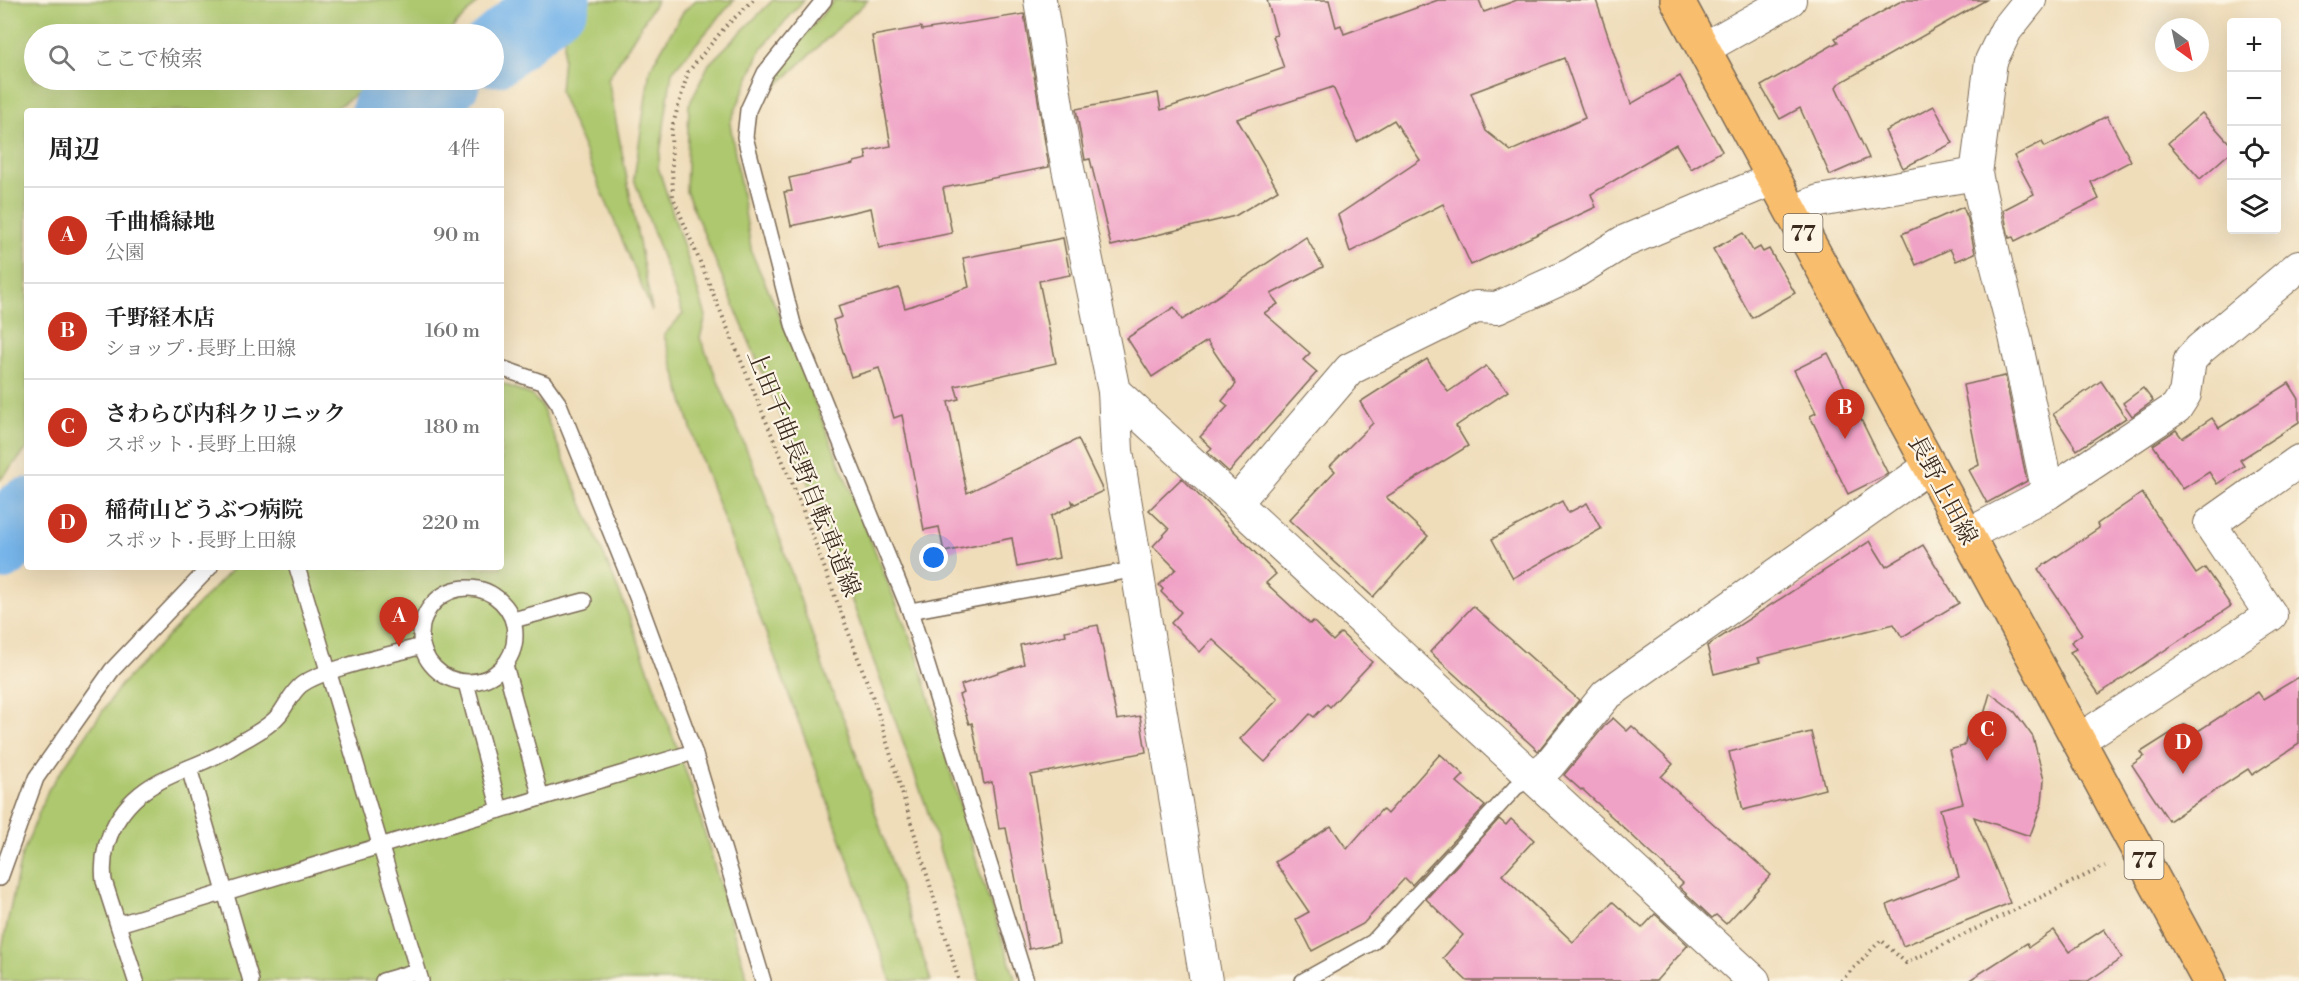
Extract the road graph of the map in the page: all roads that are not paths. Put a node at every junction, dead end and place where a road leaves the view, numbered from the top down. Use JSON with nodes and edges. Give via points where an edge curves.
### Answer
{"nodes":[{"id":1,"x":824,"y":0,"type":"edge"},
{"id":2,"x":1040,"y":0,"type":"edge"},
{"id":3,"x":1677,"y":0,"type":"edge"},
{"id":4,"x":1790,"y":0,"type":"edge"},
{"id":5,"x":2030,"y":0,"type":"edge"},
{"id":6,"x":1703,"y":49,"type":"junction"},
{"id":7,"x":1976,"y":174,"type":"junction"},
{"id":8,"x":1773,"y":179,"type":"junction"},
{"id":9,"x":1792,"y":212,"type":"junction"},
{"id":10,"x":2299,"y":266,"type":"edge"},
{"id":11,"x":504,"y":369,"type":"edge"},
{"id":12,"x":1114,"y":391,"type":"junction"},
{"id":13,"x":2299,"y":461,"type":"edge"},
{"id":14,"x":1930,"y":466,"type":"junction"},
{"id":15,"x":2048,"y":493,"type":"junction"},
{"id":16,"x":1236,"y":503,"type":"junction"},
{"id":17,"x":1967,"y":535,"type":"junction"},
{"id":18,"x":1137,"y":569,"type":"junction"},
{"id":19,"x":207,"y":570,"type":"edge"},
{"id":20,"x":298,"y":570,"type":"edge"},
{"id":21,"x":585,"y":601,"type":"dead end"},
{"id":22,"x":910,"y":610,"type":"junction"},
{"id":23,"x":513,"y":620,"type":"junction"},
{"id":24,"x":422,"y":646,"type":"junction"},
{"id":25,"x":505,"y":665,"type":"junction"},
{"id":26,"x":329,"y":672,"type":"junction"},
{"id":27,"x":466,"y":683,"type":"junction"},
{"id":28,"x":2079,"y":740,"type":"junction"},
{"id":29,"x":694,"y":752,"type":"junction"},
{"id":30,"x":189,"y":768,"type":"junction"},
{"id":31,"x":1534,"y":777,"type":"junction"},
{"id":32,"x":541,"y":798,"type":"junction"},
{"id":33,"x":500,"y":810,"type":"junction"},
{"id":34,"x":380,"y":846,"type":"junction"},
{"id":35,"x":0,"y":878,"type":"edge"},
{"id":36,"x":225,"y":892,"type":"junction"},
{"id":37,"x":119,"y":924,"type":"junction"},
{"id":38,"x":419,"y":976,"type":"edge"},
{"id":39,"x":136,"y":981,"type":"edge"},
{"id":40,"x":251,"y":981,"type":"edge"},
{"id":41,"x":383,"y":981,"type":"edge"},
{"id":42,"x":763,"y":981,"type":"edge"},
{"id":43,"x":1026,"y":981,"type":"edge"},
{"id":44,"x":1206,"y":981,"type":"edge"},
{"id":45,"x":1302,"y":981,"type":"edge"},
{"id":46,"x":1754,"y":981,"type":"edge"},
{"id":47,"x":2209,"y":981,"type":"edge"}],
"edges":[{"from":1,"to":22,"type":"lane","via":[[765,73],[748,110],[745,137],[794,328]]},
{"from":2,"to":12,"type":"street","via":[[1065,150]]},
{"from":3,"to":6,"type":"main road","name":"長野上田線","number":"77"},
{"from":4,"to":6,"type":"street"},
{"from":5,"to":7,"type":"street","via":[[2006,30],[1991,61]]},
{"from":6,"to":8,"type":"main road","name":"長野上田線","number":"77"},
{"from":7,"to":9,"type":"street","via":[[1819,201]]},
{"from":7,"to":15,"type":"street"},
{"from":8,"to":9,"type":"main road","name":"長野上田線","number":"77"},
{"from":8,"to":16,"type":"street","via":[[1623,242],[1572,274],[1497,308],[1476,307],[1350,369]]},
{"from":9,"to":14,"type":"main road","name":"長野上田線","number":"77"},
{"from":10,"to":15,"type":"street","via":[[2190,360],[2185,394],[2176,408]]},
{"from":11,"to":29,"type":"lane","via":[[544,383],[559,404]]},
{"from":12,"to":16,"type":"street"},
{"from":12,"to":18,"type":"street","via":[[1117,451]]},
{"from":13,"to":28,"type":"street","via":[[2210,524],[2271,615]]},
{"from":14,"to":17,"type":"main road","name":"長野上田線","number":"77"},
{"from":14,"to":31,"type":"street","via":[[1606,695],[1549,765]]},
{"from":15,"to":17,"type":"street"},
{"from":16,"to":31,"type":"street"},
{"from":17,"to":28,"type":"main road","name":"長野上田線","number":"77"},
{"from":18,"to":22,"type":"lane"},
{"from":18,"to":44,"type":"street"},
{"from":19,"to":35,"type":"lane","via":[[112,670],[36,778]]},
{"from":20,"to":26,"type":"lane"},
{"from":21,"to":23,"type":"lane"},
{"from":22,"to":43,"type":"lane"},
{"from":23,"to":24,"type":"lane","via":[[503,602],[491,593],[461,588],[434,602],[421,630]]},
{"from":23,"to":25,"type":"lane","via":[[515,644]]},
{"from":24,"to":26,"type":"lane"},
{"from":24,"to":27,"type":"lane","via":[[440,673]]},
{"from":25,"to":27,"type":"lane","via":[[487,679]]},
{"from":25,"to":32,"type":"lane"},
{"from":26,"to":30,"type":"lane","via":[[300,686],[278,717],[230,749]]},
{"from":26,"to":34,"type":"lane"},
{"from":27,"to":33,"type":"lane"},
{"from":28,"to":47,"type":"main road","name":"長野上田線","number":"77"},
{"from":29,"to":32,"type":"lane"},
{"from":29,"to":42,"type":"lane"},
{"from":30,"to":36,"type":"lane"},
{"from":30,"to":37,"type":"lane","via":[[158,782],[130,802],[105,844],[104,881]]},
{"from":31,"to":45,"type":"lane","via":[[1516,787],[1373,942]]},
{"from":31,"to":46,"type":"street"},
{"from":32,"to":33,"type":"lane"},
{"from":33,"to":34,"type":"lane"},
{"from":34,"to":36,"type":"lane"},
{"from":34,"to":38,"type":"lane"},
{"from":36,"to":37,"type":"lane"},
{"from":36,"to":40,"type":"lane"},
{"from":37,"to":39,"type":"lane"},
{"from":38,"to":41,"type":"lane"}]}
